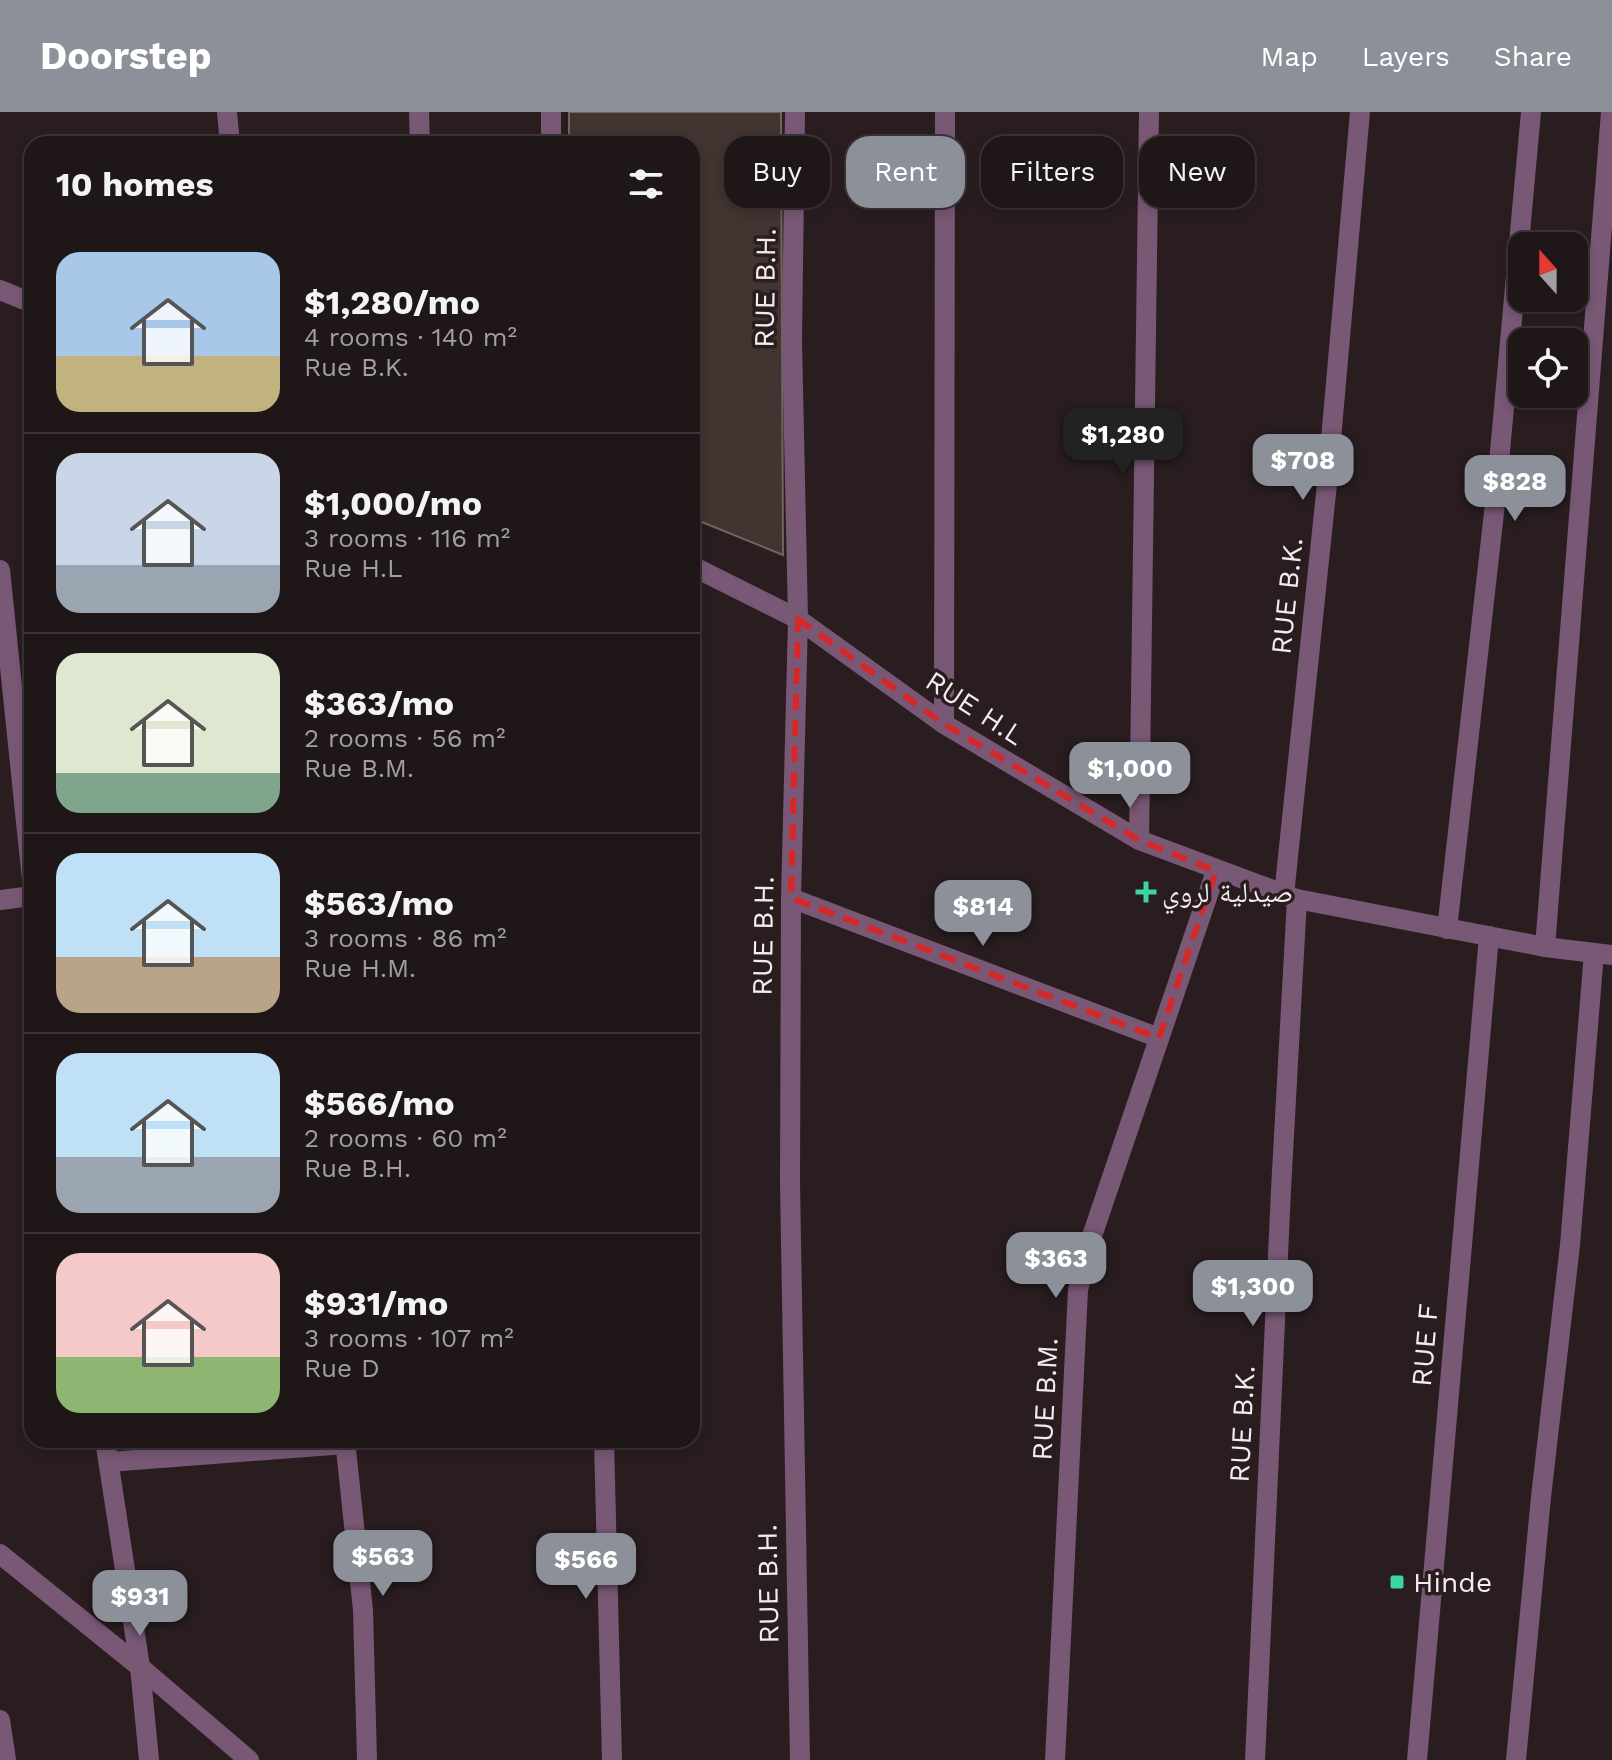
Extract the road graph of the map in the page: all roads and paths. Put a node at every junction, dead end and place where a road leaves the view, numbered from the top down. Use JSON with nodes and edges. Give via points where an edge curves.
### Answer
{"nodes":[{"id":1,"x":227,"y":112,"type":"edge"},
{"id":2,"x":419,"y":112,"type":"edge"},
{"id":3,"x":551,"y":112,"type":"edge"},
{"id":4,"x":795,"y":112,"type":"edge"},
{"id":5,"x":945,"y":112,"type":"edge"},
{"id":6,"x":1149,"y":112,"type":"edge"},
{"id":7,"x":1360,"y":112,"type":"edge"},
{"id":8,"x":1531,"y":112,"type":"edge"},
{"id":9,"x":1611,"y":112,"type":"edge"},
{"id":10,"x":229,"y":136,"type":"edge"},
{"id":11,"x":420,"y":136,"type":"edge"},
{"id":12,"x":551,"y":136,"type":"edge"},
{"id":13,"x":0,"y":290,"type":"edge"},
{"id":14,"x":24,"y":300,"type":"edge"},
{"id":15,"x":0,"y":570,"type":"edge"},
{"id":16,"x":700,"y":570,"type":"edge"},
{"id":17,"x":798,"y":619,"type":"junction"},
{"id":18,"x":944,"y":724,"type":"junction"},
{"id":19,"x":24,"y":802,"type":"edge"},
{"id":20,"x":1139,"y":840,"type":"junction"},
{"id":21,"x":1216,"y":871,"type":"junction"},
{"id":22,"x":24,"y":897,"type":"edge"},
{"id":23,"x":1291,"y":897,"type":"junction"},
{"id":24,"x":791,"y":898,"type":"junction"},
{"id":25,"x":0,"y":900,"type":"edge"},
{"id":26,"x":1447,"y":929,"type":"junction"},
{"id":27,"x":1489,"y":936,"type":"junction"},
{"id":28,"x":1545,"y":947,"type":"junction"},
{"id":29,"x":1603,"y":954,"type":"edge"},
{"id":30,"x":1159,"y":1038,"type":"junction"},
{"id":31,"x":106,"y":1448,"type":"edge"},
{"id":32,"x":274,"y":1448,"type":"edge"},
{"id":33,"x":346,"y":1448,"type":"edge"},
{"id":34,"x":604,"y":1448,"type":"edge"},
{"id":35,"x":109,"y":1462,"type":"junction"},
{"id":36,"x":0,"y":1554,"type":"edge"},
{"id":37,"x":140,"y":1667,"type":"junction"},
{"id":38,"x":0,"y":1720,"type":"edge"},
{"id":39,"x":6,"y":1760,"type":"edge"},
{"id":40,"x":149,"y":1760,"type":"edge"},
{"id":41,"x":249,"y":1760,"type":"edge"},
{"id":42,"x":367,"y":1760,"type":"edge"},
{"id":43,"x":612,"y":1760,"type":"edge"},
{"id":44,"x":800,"y":1760,"type":"edge"},
{"id":45,"x":1055,"y":1760,"type":"edge"},
{"id":46,"x":1255,"y":1760,"type":"edge"},
{"id":47,"x":1417,"y":1760,"type":"edge"},
{"id":48,"x":1516,"y":1760,"type":"edge"}],
"edges":[{"from":1,"to":10,"type":"street"},
{"from":2,"to":11,"type":"street"},
{"from":3,"to":12,"type":"street"},
{"from":4,"to":17,"type":"street","name":"RUE B.H.","via":[[792,340]]},
{"from":5,"to":18,"type":"street"},
{"from":6,"to":20,"type":"street"},
{"from":7,"to":23,"type":"street","name":"RUE B.K."},
{"from":8,"to":26,"type":"street","via":[[1496,495]]},
{"from":9,"to":28,"type":"street"},
{"from":13,"to":14,"type":"street"},
{"from":15,"to":19,"type":"street"},
{"from":16,"to":17,"type":"street","name":"RUE H.L"},
{"from":17,"to":18,"type":"street","name":"RUE H.L"},
{"from":17,"to":24,"type":"street","name":"RUE B.H."},
{"from":18,"to":20,"type":"street","name":"RUE H.L"},
{"from":20,"to":21,"type":"street","name":"RUE H.L"},
{"from":21,"to":23,"type":"street","name":"RUE H.L"},
{"from":21,"to":30,"type":"street","name":"RUE B.M."},
{"from":22,"to":25,"type":"street"},
{"from":23,"to":26,"type":"street","name":"RUE H.L"},
{"from":23,"to":46,"type":"street","name":"RUE B.K."},
{"from":24,"to":30,"type":"street"},
{"from":24,"to":44,"type":"street","name":"RUE B.H."},
{"from":26,"to":27,"type":"street","name":"RUE H.L"},
{"from":27,"to":28,"type":"street","name":"RUE H.L"},
{"from":27,"to":47,"type":"street","name":"RUE F"},
{"from":28,"to":29,"type":"street","name":"RUE H.L"},
{"from":29,"to":48,"type":"street"},
{"from":30,"to":45,"type":"street","name":"RUE B.M.","via":[[1078,1290]]},
{"from":31,"to":35,"type":"street"},
{"from":32,"to":35,"type":"street"},
{"from":33,"to":42,"type":"street","via":[[363,1610]]},
{"from":34,"to":43,"type":"street"},
{"from":35,"to":37,"type":"street"},
{"from":36,"to":37,"type":"street"},
{"from":37,"to":40,"type":"street"},
{"from":37,"to":41,"type":"street"},
{"from":38,"to":39,"type":"street"}]}
